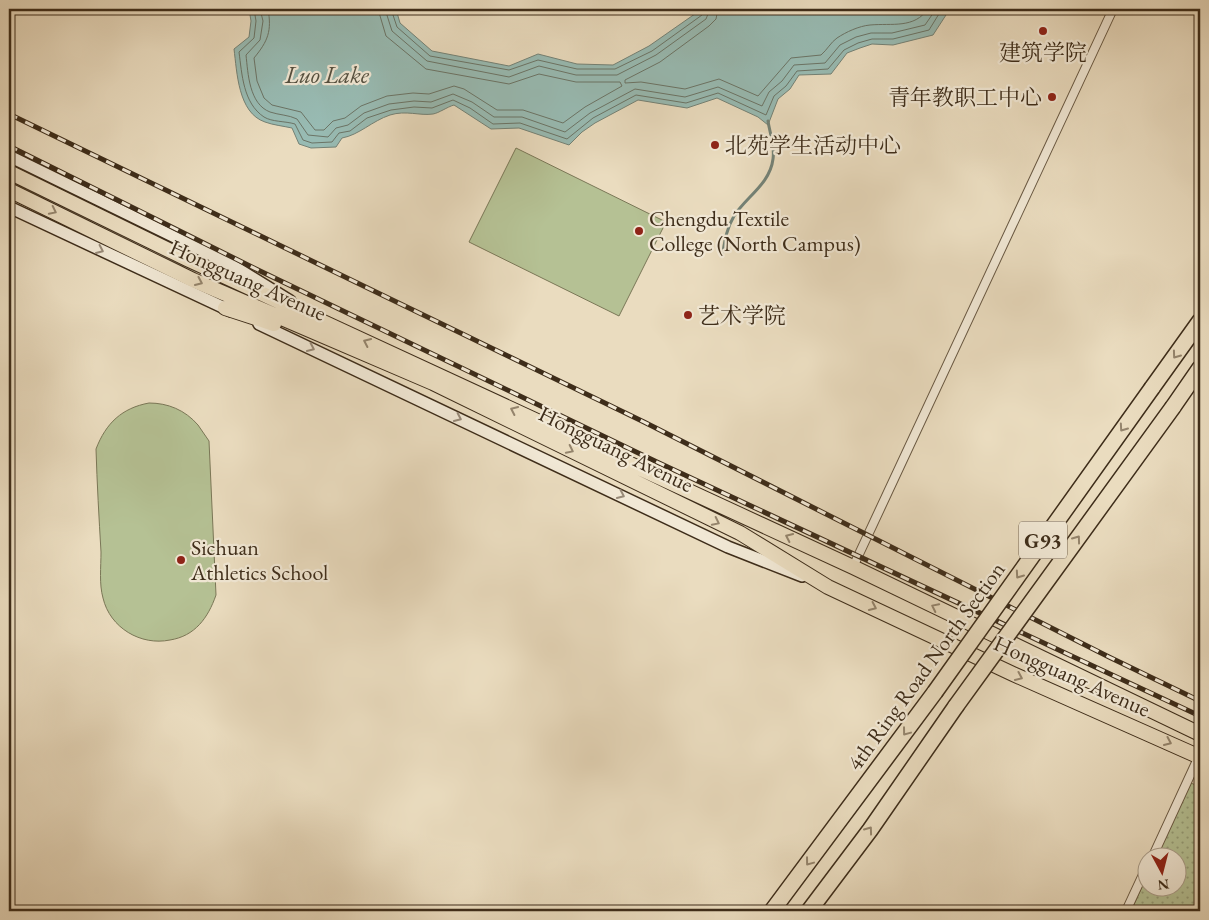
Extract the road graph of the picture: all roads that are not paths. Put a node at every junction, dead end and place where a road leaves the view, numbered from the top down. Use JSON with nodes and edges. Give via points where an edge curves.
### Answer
{"nodes":[{"id":1,"x":1114,"y":9,"type":"edge"},
{"id":2,"x":9,"y":156,"type":"edge"},
{"id":3,"x":9,"y":172,"type":"edge"},
{"id":4,"x":9,"y":190,"type":"edge"},
{"id":5,"x":9,"y":207,"type":"edge"},
{"id":6,"x":224,"y":308,"type":"junction"},
{"id":7,"x":1200,"y":322,"type":"edge"},
{"id":8,"x":328,"y":324,"type":"junction"},
{"id":9,"x":346,"y":346,"type":"junction"},
{"id":10,"x":1200,"y":368,"type":"edge"},
{"id":11,"x":853,"y":567,"type":"junction"},
{"id":12,"x":828,"y":587,"type":"junction"},
{"id":13,"x":1200,"y":734,"type":"edge"},
{"id":14,"x":1200,"y":756,"type":"edge"},
{"id":15,"x":1157,"y":848,"type":"edge"},
{"id":16,"x":1136,"y":890,"type":"edge"},
{"id":17,"x":772,"y":911,"type":"edge"},
{"id":18,"x":809,"y":911,"type":"edge"},
{"id":19,"x":1126,"y":911,"type":"edge"}],
"edges":[{"from":1,"to":11,"type":"street"},
{"from":2,"to":8,"type":"main road","via":[[230,264]]},
{"from":3,"to":8,"type":"highway","name":"Hongguang Avenue"},
{"from":4,"to":9,"type":"highway","name":"Hongguang Avenue","one_way":true,"via":[[193,280]]},
{"from":5,"to":6,"type":"main road","one_way":true},
{"from":6,"to":9,"type":"highway"},
{"from":6,"to":12,"type":"main road","one_way":true,"via":[[728,547]]},
{"from":7,"to":17,"type":"highway","name":"4th Ring Road North Section","number":"G93","one_way":true,"bridge":true,"via":[[935,692]]},
{"from":11,"to":8,"type":"highway","name":"Hongguang Avenue","one_way":true},
{"from":9,"to":12,"type":"highway","name":"Hongguang Avenue","one_way":true,"via":[[433,383],[740,533]]},
{"from":18,"to":10,"type":"highway","number":"G93","one_way":true,"bridge":true},
{"from":13,"to":11,"type":"highway","name":"Hongguang Avenue","one_way":true},
{"from":12,"to":14,"type":"highway","name":"Hongguang Avenue","one_way":true,"via":[[1013,674]]},
{"from":14,"to":15,"type":"street"},
{"from":16,"to":19,"type":"street"}]}
